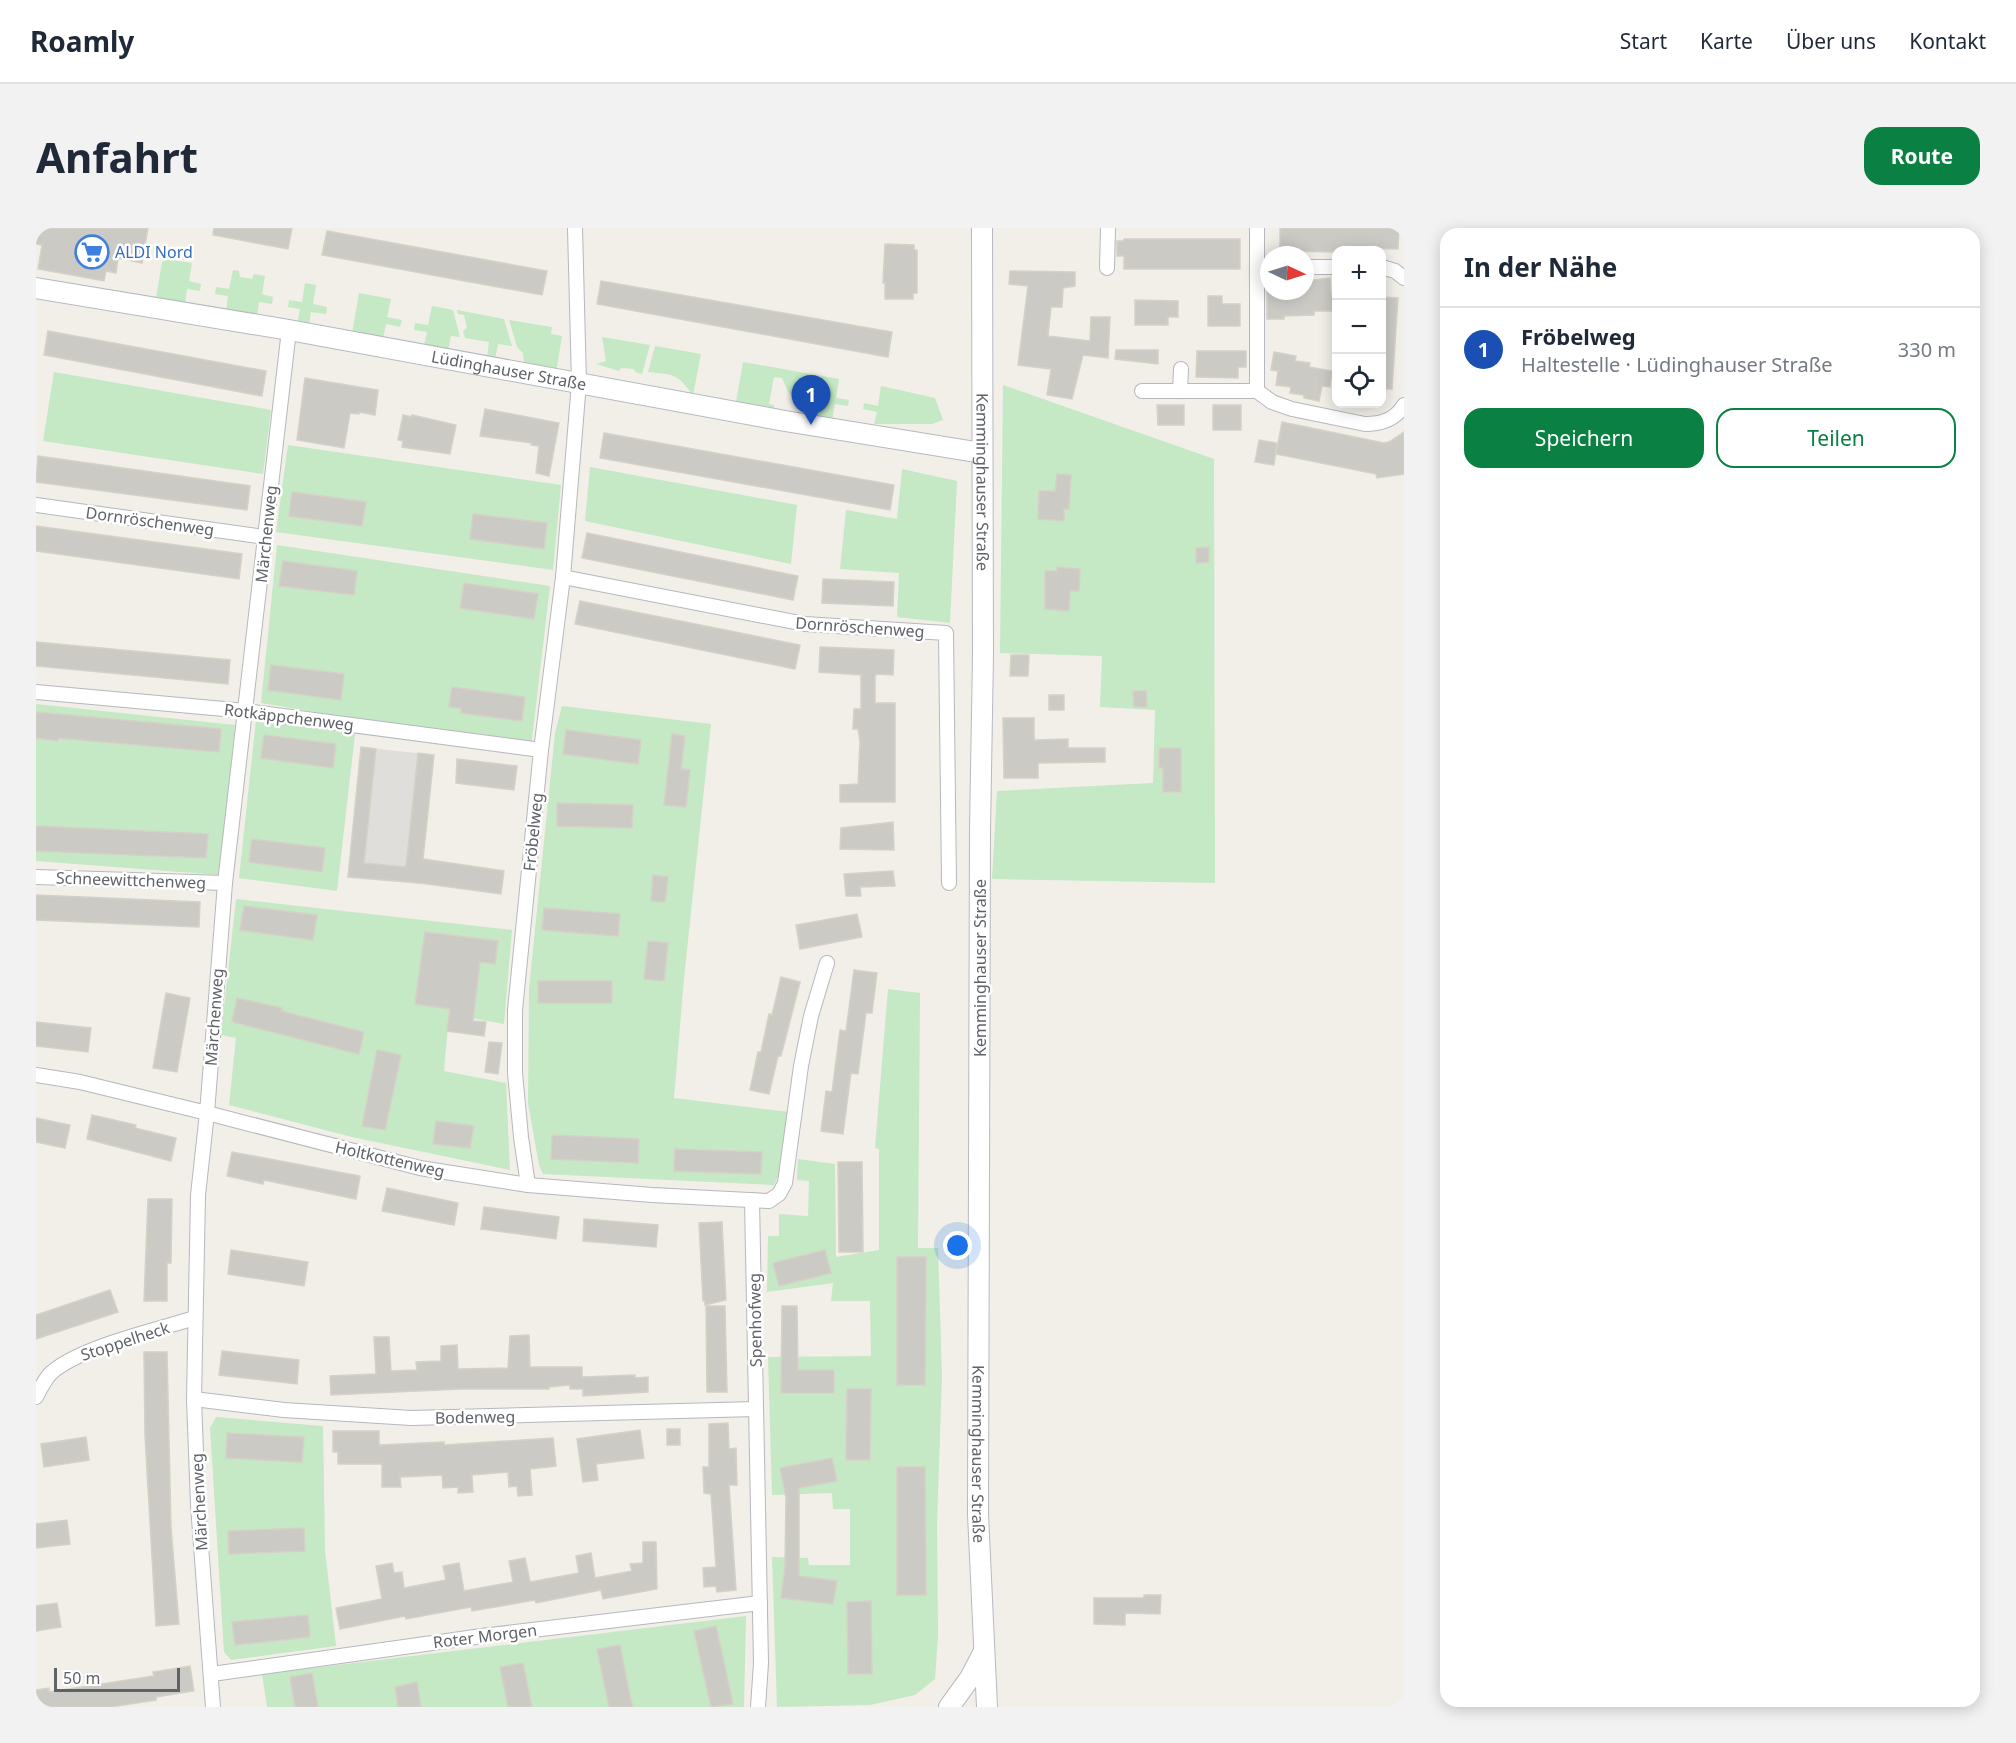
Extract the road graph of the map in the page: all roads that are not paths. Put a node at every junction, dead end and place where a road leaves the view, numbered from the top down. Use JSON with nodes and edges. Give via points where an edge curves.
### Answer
{"nodes":[{"id":1,"x":575,"y":228,"type":"edge"},
{"id":2,"x":982,"y":228,"type":"edge"},
{"id":3,"x":1108,"y":228,"type":"edge"},
{"id":4,"x":1257,"y":228,"type":"edge"},
{"id":5,"x":1260,"y":248,"type":"edge"},
{"id":6,"x":1314,"y":267,"type":"edge"},
{"id":7,"x":1332,"y":267,"type":"edge"},
{"id":8,"x":1107,"y":268,"type":"dead end"},
{"id":9,"x":1386,"y":268,"type":"edge"},
{"id":10,"x":1404,"y":278,"type":"edge"},
{"id":11,"x":36,"y":288,"type":"edge"},
{"id":12,"x":1261,"y":300,"type":"edge"},
{"id":13,"x":289,"y":330,"type":"junction"},
{"id":14,"x":1181,"y":369,"type":"dead end"},
{"id":15,"x":579,"y":383,"type":"junction"},
{"id":16,"x":1142,"y":391,"type":"dead end"},
{"id":17,"x":1180,"y":391,"type":"junction"},
{"id":18,"x":1257,"y":391,"type":"junction"},
{"id":19,"x":1404,"y":405,"type":"edge"},
{"id":20,"x":982,"y":453,"type":"junction"},
{"id":21,"x":36,"y":505,"type":"edge"},
{"id":22,"x":265,"y":537,"type":"junction"},
{"id":23,"x":563,"y":577,"type":"junction"},
{"id":24,"x":36,"y":692,"type":"edge"},
{"id":25,"x":246,"y":711,"type":"junction"},
{"id":26,"x":542,"y":750,"type":"junction"},
{"id":27,"x":36,"y":877,"type":"edge"},
{"id":28,"x":225,"y":883,"type":"junction"},
{"id":29,"x":949,"y":883,"type":"dead end"},
{"id":30,"x":828,"y":963,"type":"dead end"},
{"id":31,"x":36,"y":1075,"type":"edge"},
{"id":32,"x":207,"y":1113,"type":"junction"},
{"id":33,"x":528,"y":1185,"type":"junction"},
{"id":34,"x":752,"y":1200,"type":"junction"},
{"id":35,"x":195,"y":1318,"type":"junction"},
{"id":36,"x":36,"y":1397,"type":"edge"},
{"id":37,"x":194,"y":1399,"type":"junction"},
{"id":38,"x":756,"y":1409,"type":"junction"},
{"id":39,"x":760,"y":1603,"type":"junction"},
{"id":40,"x":984,"y":1651,"type":"junction"},
{"id":41,"x":212,"y":1674,"type":"junction"},
{"id":42,"x":213,"y":1707,"type":"edge"},
{"id":43,"x":758,"y":1707,"type":"edge"},
{"id":44,"x":949,"y":1707,"type":"edge"},
{"id":45,"x":987,"y":1707,"type":"edge"}],
"edges":[{"from":1,"to":15,"type":"street","name":"Fröbelweg"},
{"from":2,"to":20,"type":"main road","name":"Kemminghauser Straße"},
{"from":3,"to":8,"type":"street"},
{"from":4,"to":5,"type":"street"},
{"from":6,"to":7,"type":"street"},
{"from":9,"to":10,"type":"street"},
{"from":11,"to":13,"type":"main road","name":"Lüdinghauser Straße"},
{"from":12,"to":18,"type":"street"},
{"from":13,"to":15,"type":"main road","name":"Lüdinghauser Straße"},
{"from":13,"to":22,"type":"street","name":"Märchenweg"},
{"from":14,"to":17,"type":"street"},
{"from":15,"to":20,"type":"main road","name":"Lüdinghauser Straße"},
{"from":15,"to":23,"type":"street","name":"Fröbelweg"},
{"from":16,"to":17,"type":"street"},
{"from":17,"to":18,"type":"street"},
{"from":18,"to":19,"type":"street","via":[[1292,409],[1365,424],[1388,420]]},
{"from":20,"to":40,"type":"main road","name":"Kemminghauser Straße","via":[[978,1514]]},
{"from":21,"to":22,"type":"street","name":"Dornröschenweg"},
{"from":22,"to":25,"type":"street","name":"Märchenweg"},
{"from":23,"to":26,"type":"street","name":"Fröbelweg"},
{"from":23,"to":29,"type":"street","name":"Dornröschenweg","via":[[805,624],[946,633]]},
{"from":24,"to":25,"type":"street","name":"Rotkäppchenweg"},
{"from":25,"to":26,"type":"street","name":"Rotkäppchenweg"},
{"from":25,"to":28,"type":"street","name":"Märchenweg"},
{"from":26,"to":33,"type":"street","name":"Fröbelweg","via":[[515,1010],[515,1074]]},
{"from":27,"to":28,"type":"street","name":"Schneewittchenweg"},
{"from":28,"to":32,"type":"street","name":"Märchenweg"},
{"from":30,"to":34,"type":"street","via":[[801,1066],[785,1183],[769,1201]]},
{"from":31,"to":32,"type":"street","name":"Holtkottenweg"},
{"from":32,"to":33,"type":"street","name":"Holtkottenweg","via":[[420,1168]]},
{"from":32,"to":35,"type":"street","name":"Märchenweg","via":[[198,1195]]},
{"from":33,"to":34,"type":"street","name":"Holtkottenweg"},
{"from":34,"to":38,"type":"street","name":"Spenhofweg"},
{"from":35,"to":36,"type":"street","name":"Stoppelheck","via":[[69,1360],[50,1374]]},
{"from":35,"to":37,"type":"street","name":"Märchenweg"},
{"from":37,"to":38,"type":"street","name":"Bodenweg","via":[[284,1410],[411,1418]]},
{"from":37,"to":41,"type":"street","name":"Märchenweg"},
{"from":38,"to":39,"type":"street","name":"Spenhofweg"},
{"from":39,"to":41,"type":"street","name":"Roter Morgen"},
{"from":39,"to":43,"type":"street","name":"Spenhofweg"},
{"from":40,"to":44,"type":"main road"},
{"from":40,"to":45,"type":"main road","name":"Kemminghauser Straße"},
{"from":41,"to":42,"type":"street","name":"Märchenweg"}]}
